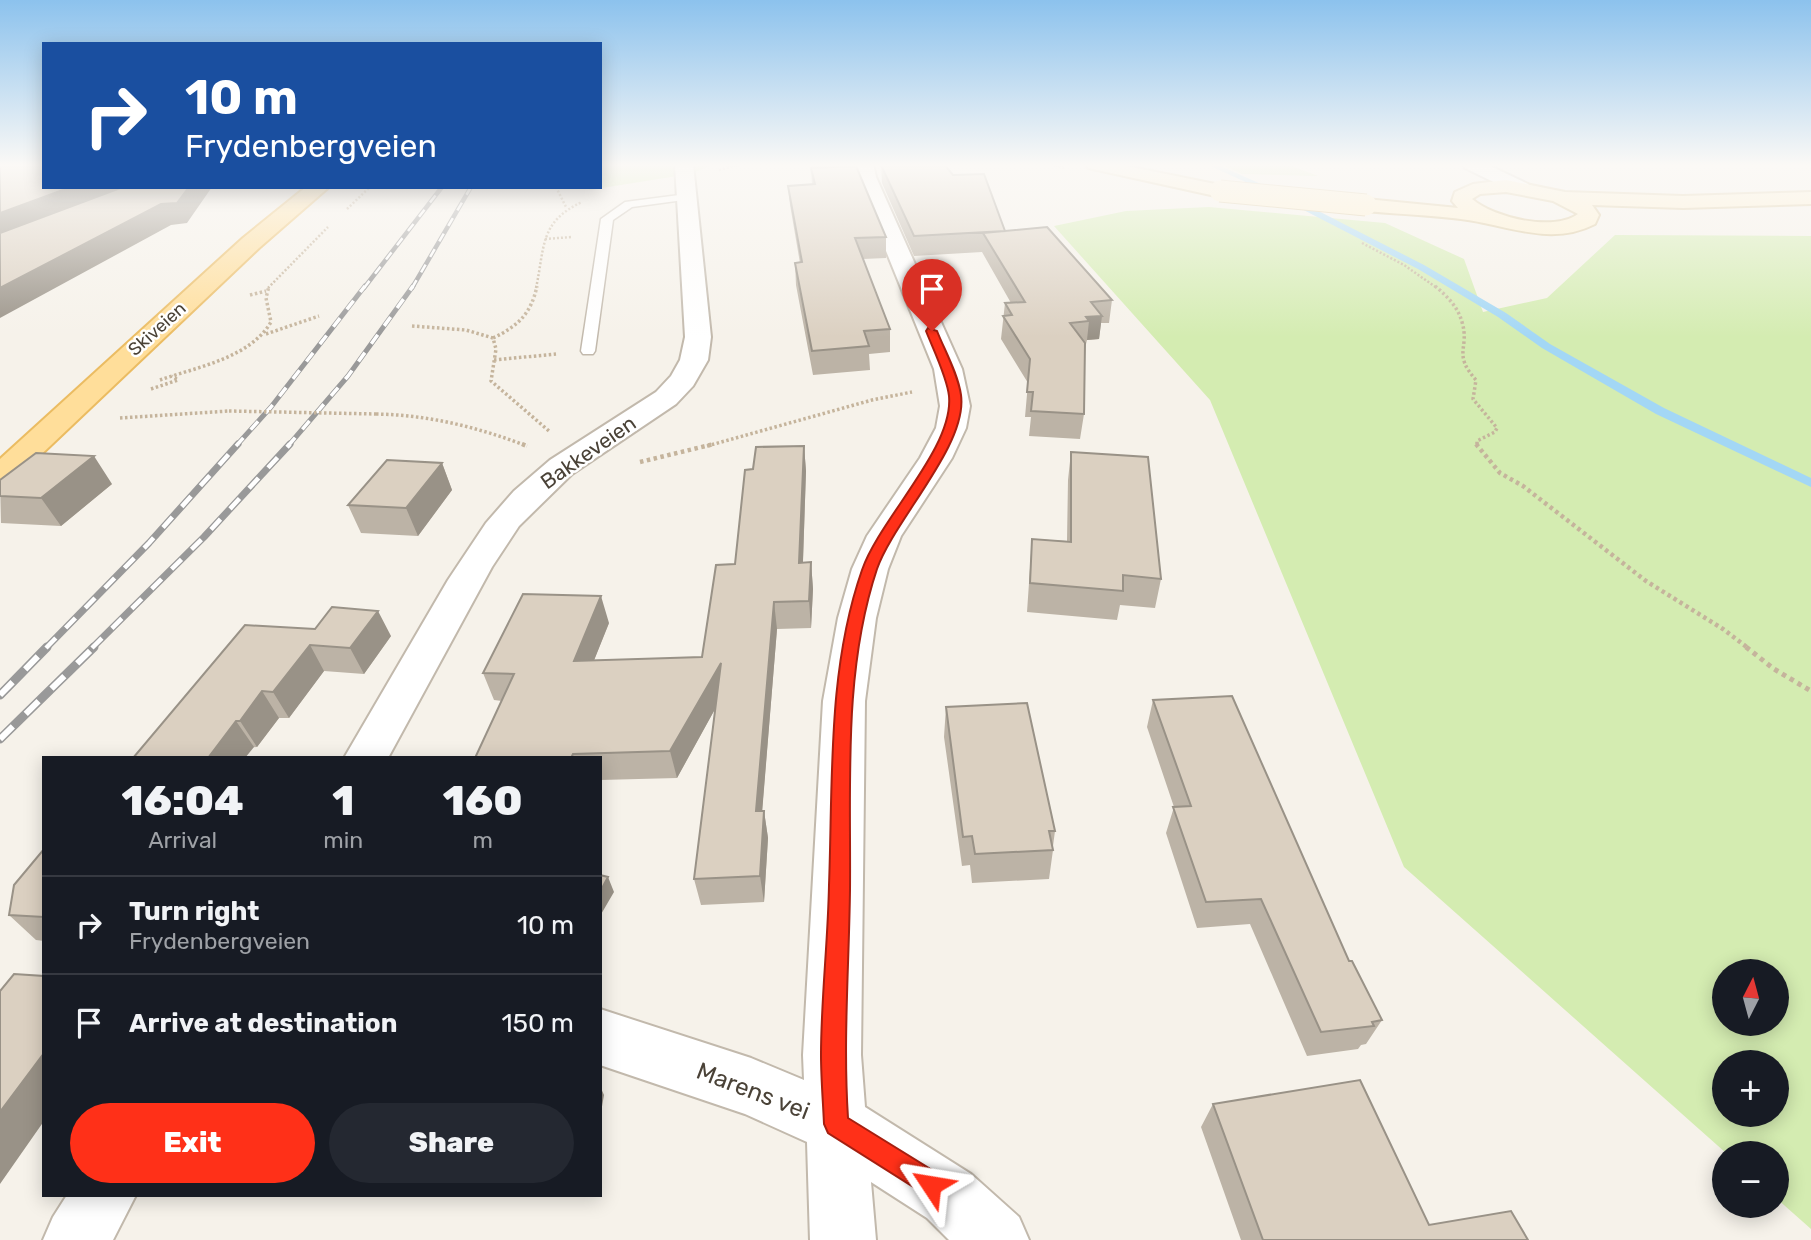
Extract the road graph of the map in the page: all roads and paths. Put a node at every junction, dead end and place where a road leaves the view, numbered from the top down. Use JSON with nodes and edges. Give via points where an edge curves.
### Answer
{"nodes":[{"id":1,"x":277,"y":222,"type":"edge"},
{"id":2,"x":333,"y":222,"type":"edge"},
{"id":3,"x":607,"y":222,"type":"edge"},
{"id":4,"x":689,"y":222,"type":"edge"},
{"id":5,"x":885,"y":222,"type":"edge"},
{"id":6,"x":1507,"y":222,"type":"edge"},
{"id":7,"x":1582,"y":222,"type":"edge"},
{"id":8,"x":1359,"y":241,"type":"dead end"},
{"id":9,"x":266,"y":291,"type":"junction"},
{"id":10,"x":242,"y":298,"type":"dead end"},
{"id":11,"x":319,"y":316,"type":"dead end"},
{"id":12,"x":412,"y":326,"type":"dead end"},
{"id":13,"x":265,"y":335,"type":"junction"},
{"id":14,"x":588,"y":351,"type":"joint"},
{"id":15,"x":494,"y":360,"type":"junction"},
{"id":16,"x":172,"y":376,"type":"junction"},
{"id":17,"x":156,"y":381,"type":"dead end"},
{"id":18,"x":171,"y":383,"type":"dead end"},
{"id":19,"x":952,"y":384,"type":"junction"},
{"id":20,"x":115,"y":416,"type":"dead end"},
{"id":21,"x":564,"y":455,"type":"junction"},
{"id":22,"x":0,"y":476,"type":"edge"},
{"id":23,"x":1811,"y":691,"type":"edge"},
{"id":24,"x":367,"y":756,"type":"edge"},
{"id":25,"x":602,"y":1038,"type":"edge"},
{"id":26,"x":836,"y":1124,"type":"junction"},
{"id":27,"x":103,"y":1197,"type":"edge"},
{"id":28,"x":76,"y":1240,"type":"edge"},
{"id":29,"x":842,"y":1240,"type":"edge"},
{"id":30,"x":996,"y":1240,"type":"edge"}],
"edges":[{"from":1,"to":22,"type":"main road","name":"Skiveien"},
{"from":2,"to":9,"type":"path"},
{"from":3,"to":14,"type":"lane"},
{"from":4,"to":21,"type":"street","name":"Bakkeveien","via":[[698,337],[697,358],[687,377],[669,394]]},
{"from":5,"to":19,"type":"street"},
{"from":6,"to":7,"type":"main road","via":[[1555,228]]},
{"from":8,"to":23,"type":"path","via":[[1424,277],[1455,306],[1464,331],[1463,365],[1476,380],[1473,399],[1497,428],[1476,445],[1493,467],[1663,593]]},
{"from":9,"to":10,"type":"path"},
{"from":9,"to":13,"type":"path","via":[[271,322]]},
{"from":11,"to":13,"type":"path"},
{"from":12,"to":15,"type":"path","via":[[486,334],[496,342]]},
{"from":13,"to":16,"type":"path"},
{"from":14,"to":15,"type":"path"},
{"from":15,"to":21,"type":"path","via":[[491,381],[549,431]]},
{"from":16,"to":17,"type":"path"},
{"from":16,"to":18,"type":"path","via":[[178,380]]},
{"from":19,"to":21,"type":"path","via":[[872,400],[649,461]]},
{"from":19,"to":26,"type":"street","via":[[956,406],[951,428],[884,536],[857,618],[844,701],[832,1055]]},
{"from":20,"to":21,"type":"path","bridge":true,"via":[[229,411],[410,414],[461,422]]},
{"from":21,"to":24,"type":"street","name":"Bakkeveien","via":[[478,559]]},
{"from":25,"to":26,"type":"street","name":"Marens vei","via":[[751,1087]]},
{"from":26,"to":29,"type":"street"},
{"from":26,"to":30,"type":"street","name":"Marens vei","via":[[949,1196]]},
{"from":27,"to":28,"type":"street"}]}
